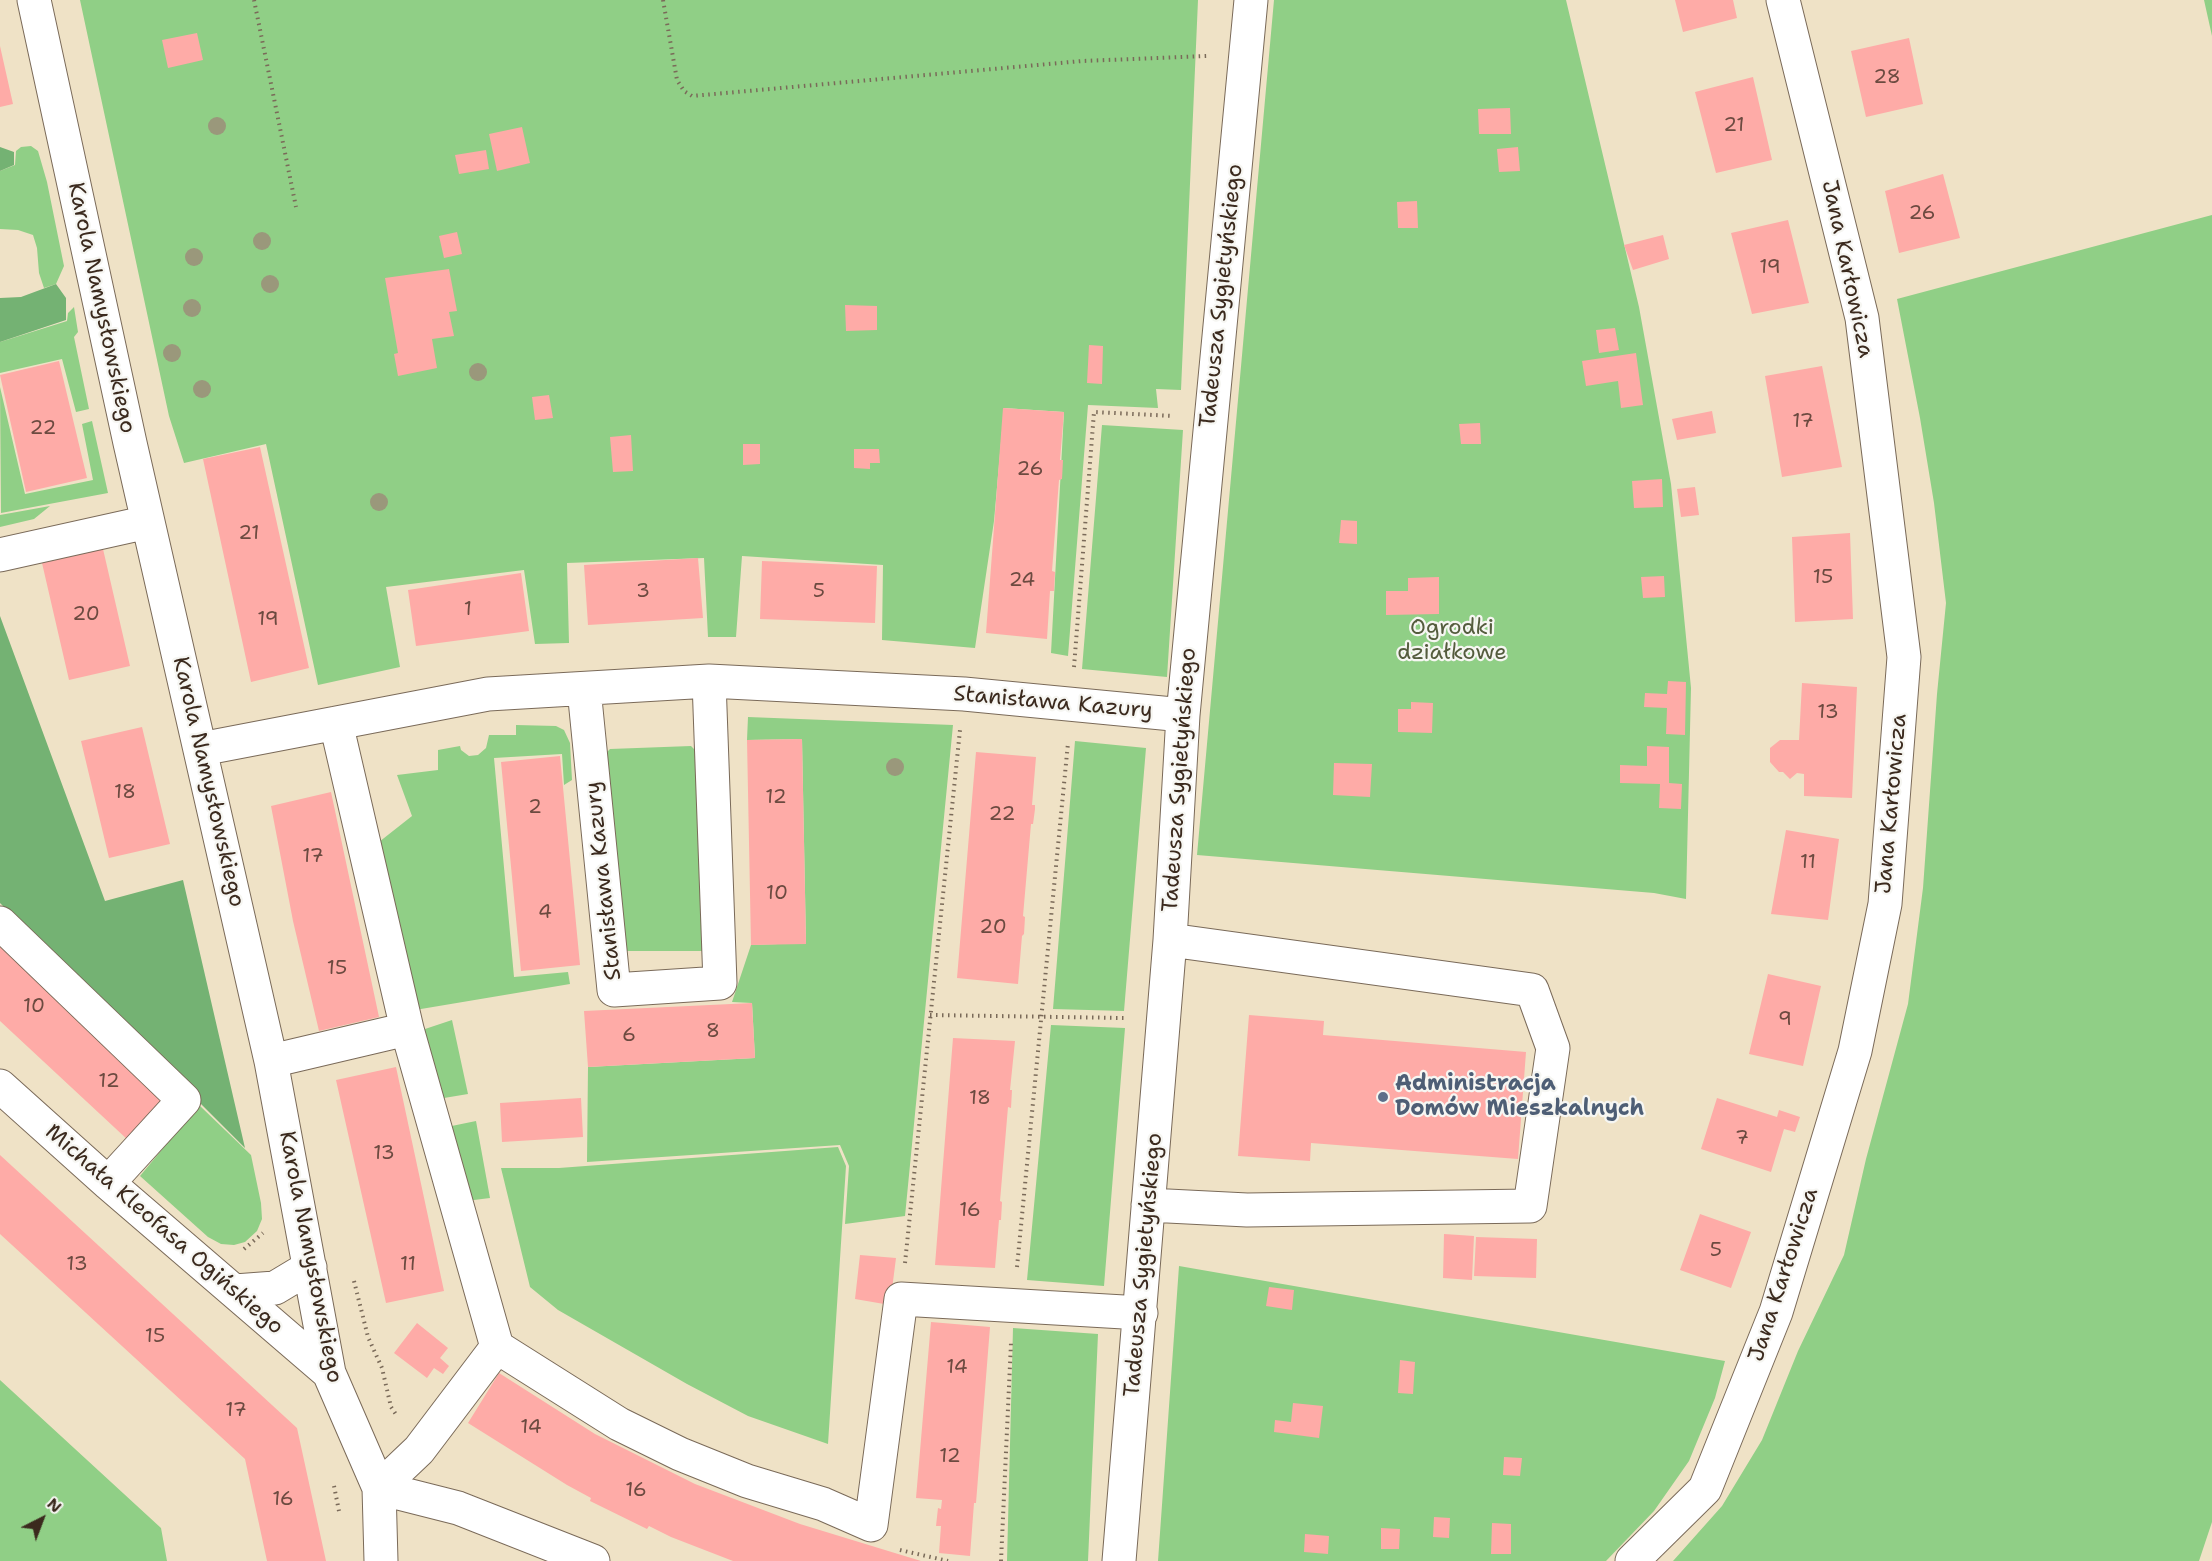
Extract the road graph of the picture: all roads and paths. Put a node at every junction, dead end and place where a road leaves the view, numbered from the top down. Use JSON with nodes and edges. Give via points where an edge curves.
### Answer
{"nodes":[{"id":1,"x":34,"y":0,"type":"edge"},
{"id":2,"x":254,"y":0,"type":"edge"},
{"id":3,"x":663,"y":0,"type":"edge"},
{"id":4,"x":1251,"y":0,"type":"edge"},
{"id":5,"x":1783,"y":0,"type":"edge"},
{"id":6,"x":1209,"y":56,"type":"dead end"},
{"id":7,"x":296,"y":207,"type":"dead end"},
{"id":8,"x":1210,"y":418,"type":"junction"},
{"id":9,"x":148,"y":522,"type":"junction"},
{"id":10,"x":0,"y":555,"type":"edge"},
{"id":11,"x":709,"y":681,"type":"junction"},
{"id":12,"x":584,"y":689,"type":"junction"},
{"id":13,"x":964,"y":694,"type":"junction"},
{"id":14,"x":1071,"y":705,"type":"junction"},
{"id":15,"x":1183,"y":715,"type":"junction"},
{"id":16,"x":336,"y":723,"type":"junction"},
{"id":17,"x":201,"y":749,"type":"junction"},
{"id":18,"x":0,"y":923,"type":"edge"},
{"id":19,"x":1170,"y":940,"type":"junction"},
{"id":20,"x":930,"y":1015,"type":"junction"},
{"id":21,"x":1041,"y":1016,"type":"junction"},
{"id":22,"x":1132,"y":1019,"type":"dead end"},
{"id":23,"x":407,"y":1029,"type":"junction"},
{"id":24,"x":271,"y":1061,"type":"junction"},
{"id":25,"x":0,"y":1086,"type":"edge"},
{"id":26,"x":108,"y":1183,"type":"junction"},
{"id":27,"x":1148,"y":1205,"type":"junction"},
{"id":28,"x":310,"y":1267,"type":"junction"},
{"id":29,"x":352,"y":1272,"type":"dead end"},
{"id":30,"x":234,"y":1291,"type":"junction"},
{"id":31,"x":901,"y":1299,"type":"junction"},
{"id":32,"x":1013,"y":1306,"type":"junction"},
{"id":33,"x":1141,"y":1313,"type":"junction"},
{"id":34,"x":497,"y":1347,"type":"junction"},
{"id":35,"x":329,"y":1373,"type":"junction"},
{"id":36,"x":423,"y":1444,"type":"junction"},
{"id":37,"x":333,"y":1484,"type":"dead end"},
{"id":38,"x":379,"y":1488,"type":"junction"},
{"id":39,"x":340,"y":1517,"type":"dead end"},
{"id":40,"x":381,"y":1561,"type":"edge"},
{"id":41,"x":593,"y":1561,"type":"edge"},
{"id":42,"x":1001,"y":1561,"type":"edge"},
{"id":43,"x":1119,"y":1561,"type":"edge"},
{"id":44,"x":1632,"y":1561,"type":"edge"}],
"edges":[{"from":1,"to":9,"type":"street","name":"Karola Namysłowskiego"},
{"from":2,"to":7,"type":"path"},
{"from":3,"to":6,"type":"path","via":[[677,80],[692,96],[1082,61]]},
{"from":4,"to":8,"type":"street","name":"Tadeusza Sygietyńskiego"},
{"from":5,"to":44,"type":"street","name":"Jana Karłowicza","via":[[1862,318],[1904,657],[1885,904],[1855,1051],[1776,1312],[1704,1489]]},
{"from":8,"to":14,"type":"path","via":[[1095,412]]},
{"from":8,"to":15,"type":"street","name":"Tadeusza Sygietyńskiego"},
{"from":9,"to":10,"type":"street"},
{"from":9,"to":17,"type":"street","name":"Karola Namysłowskiego"},
{"from":11,"to":12,"type":"street","name":"Stanisława Kazury"},
{"from":11,"to":12,"type":"street","name":"Stanisława Kazury","via":[[720,983],[614,990]]},
{"from":11,"to":13,"type":"street","name":"Stanisława Kazury"},
{"from":12,"to":16,"type":"street","name":"Stanisława Kazury","via":[[488,694]]},
{"from":13,"to":14,"type":"street","name":"Stanisława Kazury"},
{"from":13,"to":20,"type":"path"},
{"from":14,"to":15,"type":"street","name":"Stanisława Kazury"},
{"from":14,"to":21,"type":"path"},
{"from":15,"to":19,"type":"street","name":"Tadeusza Sygietyńskiego"},
{"from":16,"to":17,"type":"street","name":"Stanisława Kazury"},
{"from":16,"to":23,"type":"street"},
{"from":17,"to":24,"type":"street","name":"Karola Namysłowskiego"},
{"from":18,"to":26,"type":"street","via":[[184,1100]]},
{"from":19,"to":27,"type":"street","name":"Tadeusza Sygietyńskiego"},
{"from":19,"to":27,"type":"street","via":[[1532,990],[1553,1048],[1530,1206],[1247,1210]]},
{"from":20,"to":21,"type":"path"},
{"from":20,"to":31,"type":"path"},
{"from":21,"to":22,"type":"path"},
{"from":21,"to":32,"type":"path"},
{"from":23,"to":24,"type":"street"},
{"from":23,"to":34,"type":"street"},
{"from":24,"to":28,"type":"street","name":"Karola Namysłowskiego"},
{"from":25,"to":26,"type":"street","name":"Michała Kleofasa Ogińskiego"},
{"from":26,"to":30,"type":"street","name":"Michała Kleofasa Ogińskiego"},
{"from":27,"to":33,"type":"street","name":"Tadeusza Sygietyńskiego"},
{"from":28,"to":30,"type":"street","via":[[275,1288]]},
{"from":28,"to":35,"type":"street","name":"Karola Namysłowskiego"},
{"from":29,"to":36,"type":"path","via":[[391,1407],[406,1431]]},
{"from":30,"to":35,"type":"street","name":"Michała Kleofasa Ogińskiego"},
{"from":31,"to":32,"type":"street"},
{"from":31,"to":34,"type":"street","via":[[871,1525],[680,1454],[619,1424]]},
{"from":32,"to":33,"type":"street"},
{"from":32,"to":42,"type":"path"},
{"from":33,"to":43,"type":"street","name":"Tadeusza Sygietyńskiego"},
{"from":34,"to":36,"type":"street"},
{"from":35,"to":38,"type":"street","name":"Karola Namysłowskiego"},
{"from":36,"to":38,"type":"street"},
{"from":37,"to":39,"type":"path"},
{"from":38,"to":40,"type":"street","name":"Karola Namysłowskiego"},
{"from":38,"to":41,"type":"street","via":[[458,1508]]}]}
